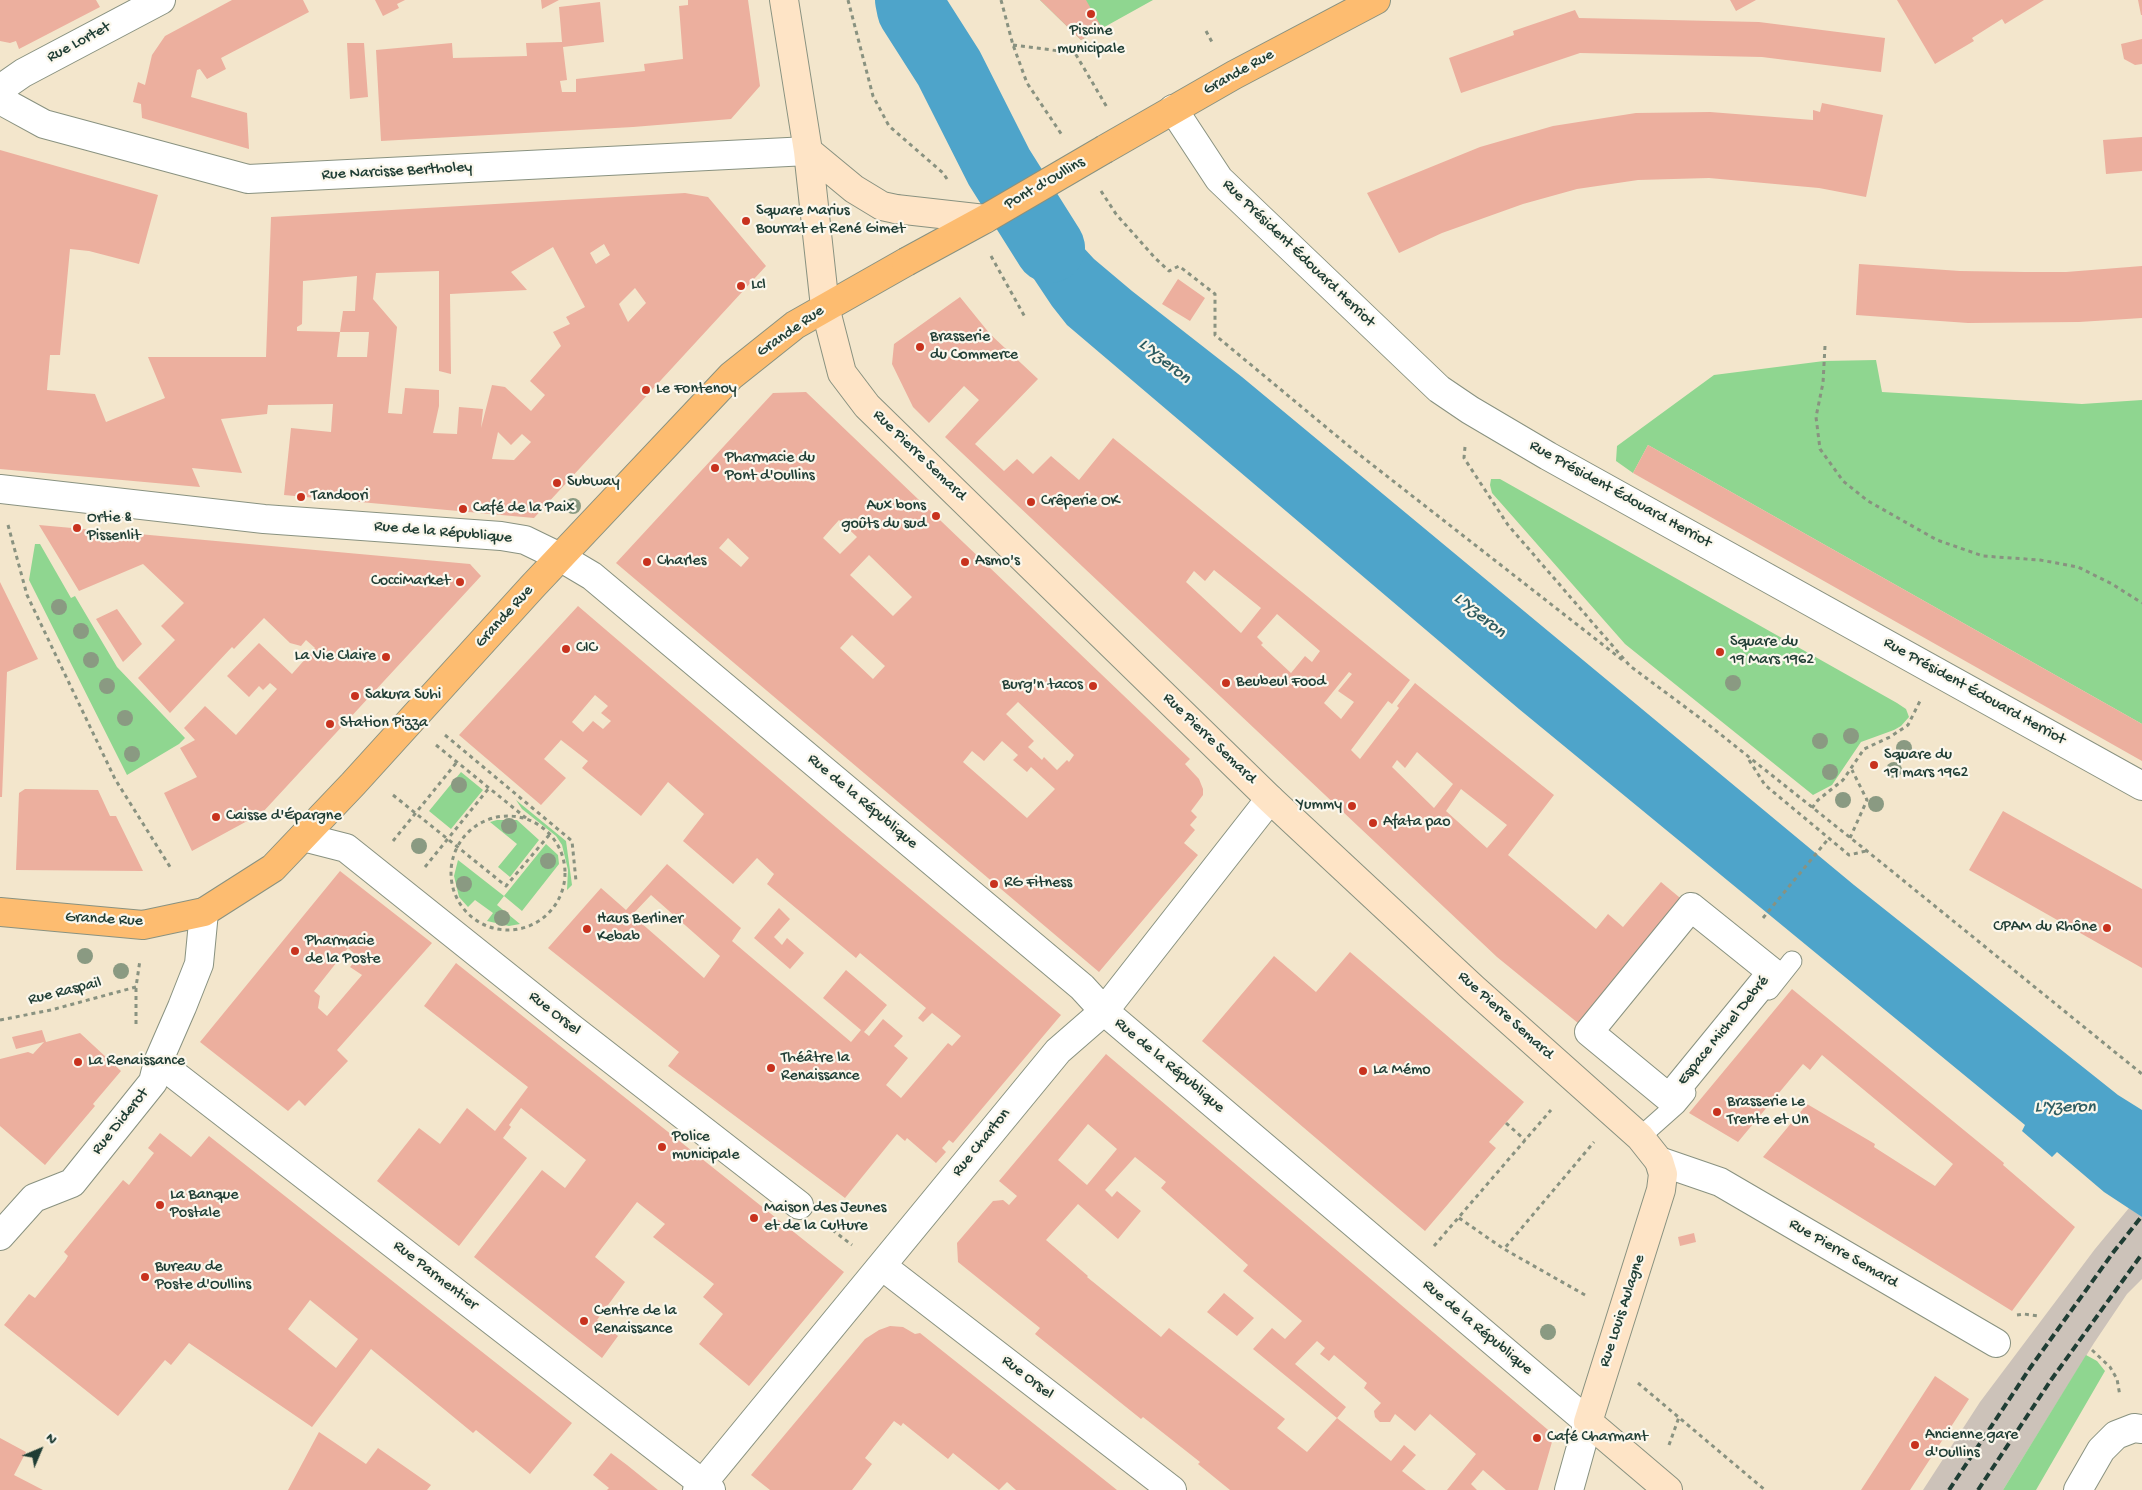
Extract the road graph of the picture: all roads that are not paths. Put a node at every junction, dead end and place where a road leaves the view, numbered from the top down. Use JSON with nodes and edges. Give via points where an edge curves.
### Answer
{"nodes":[{"id":1,"x":161,"y":0,"type":"edge"},
{"id":2,"x":784,"y":0,"type":"edge"},
{"id":3,"x":1376,"y":0,"type":"edge"},
{"id":4,"x":0,"y":89,"type":"edge"},
{"id":5,"x":0,"y":100,"type":"edge"},
{"id":6,"x":1173,"y":110,"type":"junction"},
{"id":7,"x":1115,"y":143,"type":"joint"},
{"id":8,"x":808,"y":151,"type":"junction"},
{"id":9,"x":985,"y":219,"type":"junction"},
{"id":10,"x":825,"y":307,"type":"junction"},
{"id":11,"x":0,"y":489,"type":"edge"},
{"id":12,"x":560,"y":557,"type":"junction"},
{"id":13,"x":2142,"y":786,"type":"edge"},
{"id":14,"x":1270,"y":799,"type":"junction"},
{"id":15,"x":303,"y":838,"type":"junction"},
{"id":16,"x":0,"y":912,"type":"edge"},
{"id":17,"x":204,"y":912,"type":"junction"},
{"id":18,"x":1792,"y":962,"type":"dead end"},
{"id":19,"x":1104,"y":1011,"type":"junction"},
{"id":20,"x":1589,"y":1032,"type":"joint"},
{"id":21,"x":158,"y":1062,"type":"junction"},
{"id":22,"x":1640,"y":1137,"type":"junction"},
{"id":23,"x":1659,"y":1160,"type":"junction"},
{"id":24,"x":799,"y":1205,"type":"road end"},
{"id":25,"x":0,"y":1236,"type":"edge"},
{"id":26,"x":882,"y":1266,"type":"junction"},
{"id":27,"x":1996,"y":1342,"type":"dead end"},
{"id":28,"x":1588,"y":1422,"type":"junction"},
{"id":29,"x":2142,"y":1429,"type":"edge"},
{"id":30,"x":703,"y":1488,"type":"edge"},
{"id":31,"x":1172,"y":1490,"type":"edge"},
{"id":32,"x":1569,"y":1490,"type":"edge"},
{"id":33,"x":1668,"y":1490,"type":"edge"},
{"id":34,"x":2078,"y":1490,"type":"edge"}],
"edges":[{"from":1,"to":4,"type":"street","name":"Rue Lortet","via":[[23,73]]},
{"from":2,"to":8,"type":"main road","name":"Rue Pierre Semard"},
{"from":3,"to":6,"type":"main road","name":"Grande Rue"},
{"from":5,"to":8,"type":"street","name":"Rue Narcisse Bertholey","via":[[44,124],[248,179]]},
{"from":6,"to":7,"type":"main road","name":"Grande Rue"},
{"from":6,"to":13,"type":"street","name":"Rue Président Édouard Herriot","via":[[1219,179],[1439,389],[1470,410]]},
{"from":7,"to":9,"type":"main road","name":"Pont d'Oullins","bridge":true},
{"from":8,"to":9,"type":"main road","bridge":true,"via":[[882,206]]},
{"from":8,"to":10,"type":"main road","name":"Rue Pierre Semard"},
{"from":9,"to":10,"type":"main road","name":"Grande Rue","bridge":true},
{"from":10,"to":12,"type":"main road","name":"Grande Rue","via":[[795,325],[731,376]]},
{"from":10,"to":14,"type":"main road","name":"Rue Pierre Semard","via":[[842,373],[867,406]]},
{"from":11,"to":12,"type":"street","name":"Rue de la République","via":[[264,519],[501,536],[524,540]]},
{"from":12,"to":15,"type":"main road","name":"Grande Rue"},
{"from":12,"to":19,"type":"street","name":"Rue de la République","via":[[592,576],[1082,987]]},
{"from":14,"to":19,"type":"street","name":"Rue Charton"},
{"from":14,"to":22,"type":"main road","name":"Rue Pierre Semard","via":[[1473,988]]},
{"from":15,"to":17,"type":"main road","name":"Grande Rue","via":[[273,868]]},
{"from":15,"to":24,"type":"street","name":"Rue Orsel","via":[[346,848]]},
{"from":16,"to":17,"type":"main road","name":"Grande Rue","via":[[143,925]]},
{"from":17,"to":21,"type":"street","name":"Rue Diderot","via":[[199,964]]},
{"from":18,"to":22,"type":"lane","via":[[1676,1104]]},
{"from":19,"to":26,"type":"street","name":"Rue Charton","via":[[1058,1051]]},
{"from":19,"to":28,"type":"street","name":"Rue de la République"},
{"from":20,"to":20,"type":"street","name":"Espace Michel Debré","via":[[1669,1098],[1772,972],[1692,907]]},
{"from":21,"to":25,"type":"street","name":"Rue Diderot","via":[[153,1082],[72,1183],[34,1198]]},
{"from":21,"to":30,"type":"street","name":"Rue Parmentier"},
{"from":22,"to":23,"type":"main road"},
{"from":23,"to":27,"type":"street","name":"Rue Pierre Semard","via":[[1720,1182]]},
{"from":23,"to":28,"type":"main road","name":"Rue Louis Aulagne","via":[[1663,1174],[1661,1190]]},
{"from":26,"to":30,"type":"street","name":"Rue Charton"},
{"from":26,"to":31,"type":"street","name":"Rue Orsel"},
{"from":28,"to":32,"type":"street","name":"Rue Louis Aulagne"},
{"from":28,"to":33,"type":"main road"},
{"from":29,"to":34,"type":"street","via":[[2134,1428],[2116,1435],[2101,1450]]}]}
